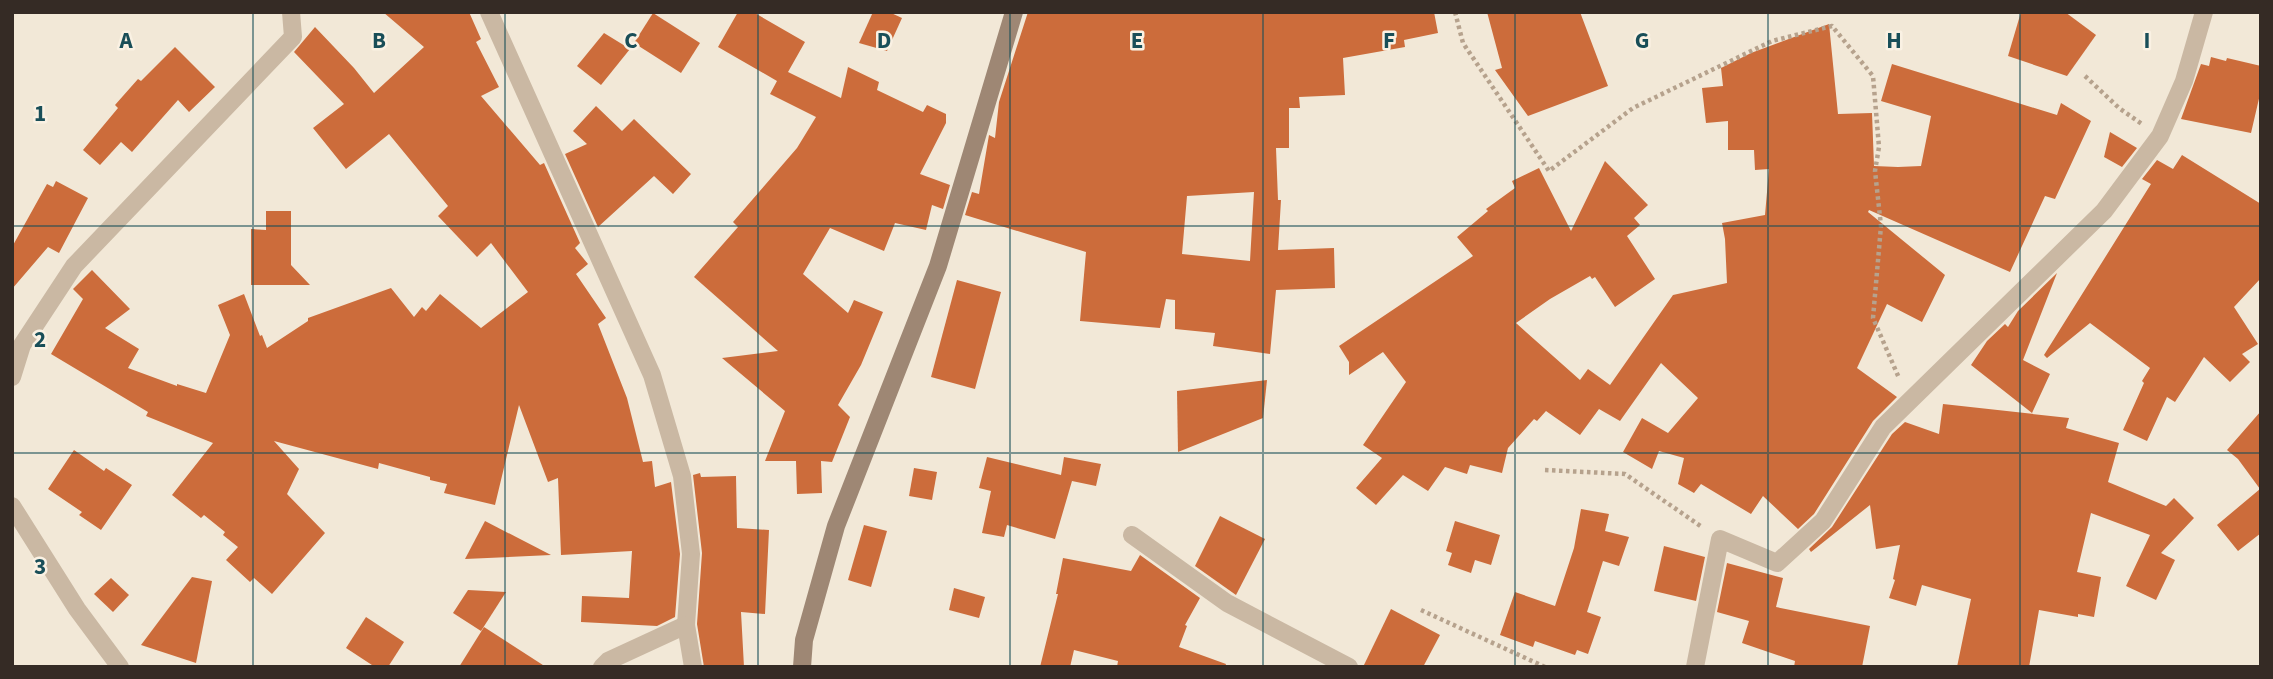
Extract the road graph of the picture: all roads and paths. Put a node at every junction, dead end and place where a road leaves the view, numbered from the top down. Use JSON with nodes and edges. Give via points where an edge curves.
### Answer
{"nodes":[{"id":1,"x":291,"y":12,"type":"edge"},
{"id":2,"x":489,"y":12,"type":"edge"},
{"id":3,"x":1014,"y":12,"type":"edge"},
{"id":4,"x":1455,"y":12,"type":"edge"},
{"id":5,"x":2204,"y":12,"type":"edge"},
{"id":6,"x":2085,"y":76,"type":"dead end"},
{"id":7,"x":2160,"y":136,"type":"junction"},
{"id":8,"x":12,"y":377,"type":"edge"},
{"id":9,"x":1910,"y":401,"type":"junction"},
{"id":10,"x":1545,"y":470,"type":"dead end"},
{"id":11,"x":12,"y":506,"type":"edge"},
{"id":12,"x":1132,"y":536,"type":"dead end"},
{"id":13,"x":1720,"y":539,"type":"junction"},
{"id":14,"x":1421,"y":610,"type":"dead end"},
{"id":15,"x":686,"y":625,"type":"junction"},
{"id":16,"x":120,"y":667,"type":"edge"},
{"id":17,"x":602,"y":667,"type":"edge"},
{"id":18,"x":693,"y":667,"type":"edge"},
{"id":19,"x":802,"y":667,"type":"edge"},
{"id":20,"x":1349,"y":667,"type":"edge"},
{"id":21,"x":1545,"y":667,"type":"edge"},
{"id":22,"x":1695,"y":667,"type":"edge"}],
"edges":[{"from":1,"to":8,"type":"street","via":[[293,37],[74,266],[22,345]]},
{"from":2,"to":15,"type":"street","via":[[652,375],[682,476],[691,554]]},
{"from":3,"to":19,"type":"street","via":[[938,266],[836,526],[804,640]]},
{"from":4,"to":9,"type":"path","via":[[1463,43],[1549,171],[1633,107],[1772,41],[1832,26],[1873,76],[1881,226],[1873,318]]},
{"from":5,"to":7,"type":"street","via":[[2184,81]]},
{"from":6,"to":7,"type":"path","via":[[2119,108]]},
{"from":7,"to":9,"type":"street","via":[[2104,211]]},
{"from":9,"to":13,"type":"street","via":[[1884,427],[1823,521],[1777,563]]},
{"from":10,"to":13,"type":"path","via":[[1625,474]]},
{"from":11,"to":16,"type":"street"},
{"from":12,"to":20,"type":"street","via":[[1227,603]]},
{"from":13,"to":22,"type":"street"},
{"from":14,"to":21,"type":"path"},
{"from":15,"to":17,"type":"street"},
{"from":15,"to":18,"type":"street"}]}
